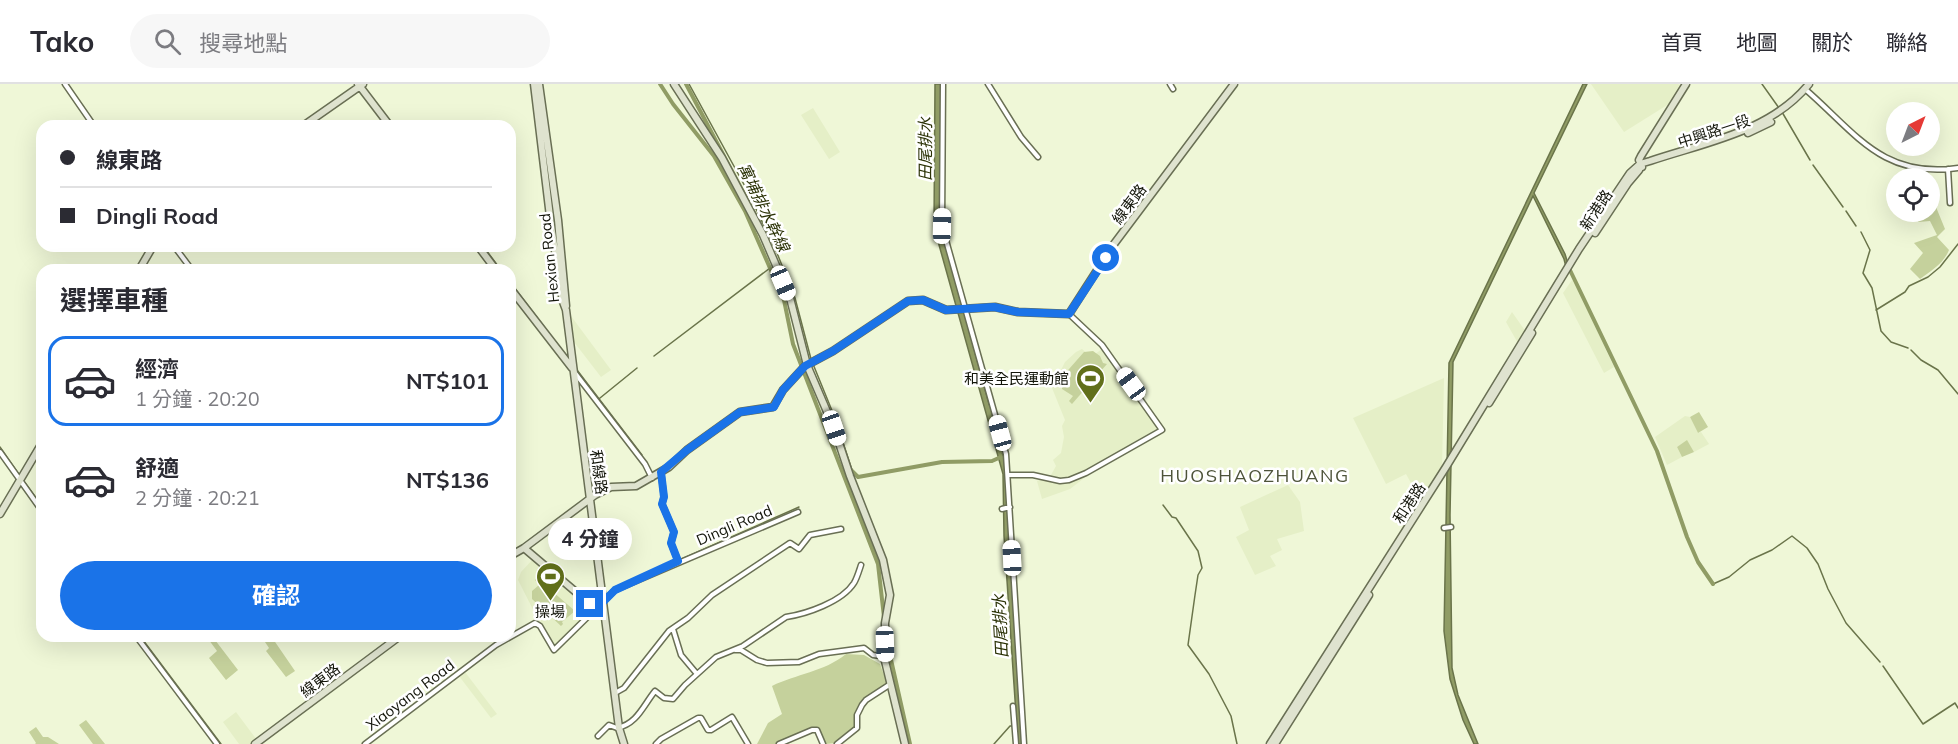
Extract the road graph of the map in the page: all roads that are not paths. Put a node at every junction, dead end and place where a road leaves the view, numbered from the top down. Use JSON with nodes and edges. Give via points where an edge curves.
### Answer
{"nodes":[{"id":1,"x":65,"y":84,"type":"edge"},
{"id":2,"x":534,"y":84,"type":"edge"},
{"id":3,"x":539,"y":84,"type":"edge"},
{"id":4,"x":674,"y":84,"type":"edge"},
{"id":5,"x":943,"y":84,"type":"edge"},
{"id":6,"x":987,"y":84,"type":"edge"},
{"id":7,"x":1170,"y":84,"type":"edge"},
{"id":8,"x":1234,"y":84,"type":"edge"},
{"id":9,"x":1686,"y":84,"type":"edge"},
{"id":10,"x":1814,"y":84,"type":"edge"},
{"id":11,"x":360,"y":85,"type":"edge"},
{"id":12,"x":1807,"y":88,"type":"edge"},
{"id":13,"x":1173,"y":89,"type":"dead end"},
{"id":14,"x":90,"y":120,"type":"edge"},
{"id":15,"x":311,"y":120,"type":"edge"},
{"id":16,"x":386,"y":120,"type":"edge"},
{"id":17,"x":1038,"y":157,"type":"dead end"},
{"id":18,"x":1641,"y":166,"type":"junction"},
{"id":19,"x":1958,"y":168,"type":"edge"},
{"id":20,"x":1948,"y":169,"type":"junction"},
{"id":21,"x":1950,"y":203,"type":"dead end"},
{"id":22,"x":1566,"y":274,"type":"joint"},
{"id":23,"x":516,"y":296,"type":"edge"},
{"id":24,"x":965,"y":309,"type":"junction"},
{"id":25,"x":566,"y":310,"type":"junction"},
{"id":26,"x":1069,"y":314,"type":"junction"},
{"id":27,"x":808,"y":365,"type":"junction"},
{"id":28,"x":573,"y":370,"type":"junction"},
{"id":29,"x":0,"y":452,"type":"edge"},
{"id":30,"x":36,"y":454,"type":"edge"},
{"id":31,"x":661,"y":472,"type":"junction"},
{"id":32,"x":1009,"y":476,"type":"junction"},
{"id":33,"x":652,"y":478,"type":"junction"},
{"id":34,"x":20,"y":482,"type":"junction"},
{"id":35,"x":590,"y":499,"type":"junction"},
{"id":36,"x":36,"y":503,"type":"edge"},
{"id":37,"x":1010,"y":507,"type":"junction"},
{"id":38,"x":1002,"y":509,"type":"dead end"},
{"id":39,"x":798,"y":512,"type":"dead end"},
{"id":40,"x":0,"y":514,"type":"edge"},
{"id":41,"x":1451,"y":527,"type":"dead end"},
{"id":42,"x":1444,"y":528,"type":"dead end"},
{"id":43,"x":840,"y":529,"type":"dead end"},
{"id":44,"x":524,"y":548,"type":"junction"},
{"id":45,"x":516,"y":553,"type":"edge"},
{"id":46,"x":678,"y":561,"type":"junction"},
{"id":47,"x":861,"y":565,"type":"dead end"},
{"id":48,"x":603,"y":602,"type":"junction"},
{"id":49,"x":673,"y":629,"type":"junction"},
{"id":50,"x":516,"y":634,"type":"edge"},
{"id":51,"x":140,"y":642,"type":"edge"},
{"id":52,"x":392,"y":642,"type":"edge"},
{"id":53,"x":501,"y":642,"type":"edge"},
{"id":54,"x":734,"y":650,"type":"junction"},
{"id":55,"x":881,"y":656,"type":"dead end"},
{"id":56,"x":1318,"y":671,"type":"junction"},
{"id":57,"x":697,"y":674,"type":"junction"},
{"id":58,"x":889,"y":685,"type":"junction"},
{"id":59,"x":615,"y":693,"type":"junction"},
{"id":60,"x":1013,"y":706,"type":"dead end"},
{"id":61,"x":619,"y":728,"type":"junction"},
{"id":62,"x":598,"y":736,"type":"dead end"},
{"id":63,"x":217,"y":744,"type":"edge"},
{"id":64,"x":255,"y":744,"type":"edge"},
{"id":65,"x":366,"y":744,"type":"edge"},
{"id":66,"x":624,"y":744,"type":"edge"},
{"id":67,"x":656,"y":744,"type":"edge"},
{"id":68,"x":748,"y":744,"type":"edge"},
{"id":69,"x":779,"y":744,"type":"edge"},
{"id":70,"x":823,"y":744,"type":"edge"},
{"id":71,"x":837,"y":744,"type":"edge"},
{"id":72,"x":905,"y":744,"type":"edge"},
{"id":73,"x":1016,"y":744,"type":"edge"},
{"id":74,"x":1024,"y":744,"type":"edge"},
{"id":75,"x":1270,"y":744,"type":"edge"},
{"id":76,"x":1275,"y":744,"type":"edge"}],
"edges":[{"from":1,"to":14,"type":"street"},
{"from":2,"to":25,"type":"street","name":"Hexian Road"},
{"from":3,"to":25,"type":"street","name":"Hexian Road"},
{"from":4,"to":27,"type":"street","via":[[722,158],[763,236],[790,298]]},
{"from":5,"to":24,"type":"street","via":[[942,226]]},
{"from":6,"to":17,"type":"street"},
{"from":7,"to":13,"type":"street"},
{"from":8,"to":26,"type":"street","name":"線東路","via":[[1114,244]]},
{"from":9,"to":18,"type":"street","name":"新港路","via":[[1644,150],[1639,160]]},
{"from":10,"to":12,"type":"street","name":"中興路一段"},
{"from":11,"to":15,"type":"street"},
{"from":11,"to":16,"type":"street"},
{"from":12,"to":18,"type":"street","name":"中興路一段","via":[[1791,109],[1759,129]]},
{"from":12,"to":20,"type":"street","via":[[1873,151],[1904,165]]},
{"from":18,"to":22,"type":"street","name":"新港路"},
{"from":19,"to":20,"type":"street"},
{"from":20,"to":21,"type":"street"},
{"from":22,"to":56,"type":"street","name":"和港路"},
{"from":23,"to":28,"type":"street"},
{"from":24,"to":26,"type":"street","via":[[994,307]]},
{"from":24,"to":27,"type":"street","via":[[946,310],[923,300],[908,301]]},
{"from":24,"to":32,"type":"street"},
{"from":25,"to":28,"type":"street","name":"和線路"},
{"from":26,"to":32,"type":"street","via":[[1102,345],[1162,429],[1069,480],[1025,474]]},
{"from":27,"to":31,"type":"street","via":[[783,390],[774,407],[740,412]]},
{"from":27,"to":58,"type":"street","via":[[883,560],[890,595],[885,623]]},
{"from":28,"to":33,"type":"street"},
{"from":28,"to":35,"type":"street","name":"和線路"},
{"from":29,"to":34,"type":"street"},
{"from":30,"to":34,"type":"street"},
{"from":31,"to":33,"type":"street"},
{"from":31,"to":46,"type":"street","name":"Dingli Road","via":[[662,504],[674,532],[671,543]]},
{"from":32,"to":37,"type":"street"},
{"from":33,"to":35,"type":"street","via":[[636,486],[610,488]]},
{"from":34,"to":36,"type":"street"},
{"from":34,"to":40,"type":"street"},
{"from":35,"to":44,"type":"street"},
{"from":35,"to":48,"type":"street","name":"和線路"},
{"from":37,"to":38,"type":"street"},
{"from":37,"to":74,"type":"street"},
{"from":39,"to":46,"type":"street","name":"Dingli Road"},
{"from":41,"to":42,"type":"street"},
{"from":43,"to":49,"type":"street","via":[[810,535],[800,549],[792,543],[774,553],[712,595]]},
{"from":44,"to":45,"type":"street"},
{"from":44,"to":48,"type":"street","via":[[590,604]]},
{"from":46,"to":48,"type":"street","name":"Dingli Road","via":[[615,590]]},
{"from":47,"to":54,"type":"street","via":[[854,583],[836,599],[808,613],[786,616]]},
{"from":48,"to":50,"type":"street","name":"Xiaoyang Road","via":[[554,650],[535,623]]},
{"from":48,"to":59,"type":"street","name":"和線路"},
{"from":49,"to":57,"type":"street","via":[[681,656]]},
{"from":49,"to":59,"type":"street","via":[[624,688]]},
{"from":51,"to":63,"type":"street"},
{"from":52,"to":64,"type":"street","name":"線東路"},
{"from":53,"to":65,"type":"street","name":"Xiaoyang Road"},
{"from":54,"to":55,"type":"street","via":[[767,663],[799,662],[819,654],[864,648]]},
{"from":54,"to":57,"type":"street","via":[[716,657]]},
{"from":56,"to":75,"type":"street","name":"和港路"},
{"from":56,"to":76,"type":"street","name":"和港路"},
{"from":57,"to":61,"type":"street","via":[[673,699],[653,693],[635,719]]},
{"from":58,"to":71,"type":"street","via":[[866,700],[857,715],[857,728]]},
{"from":58,"to":72,"type":"street"},
{"from":59,"to":61,"type":"street","name":"和線路"},
{"from":60,"to":73,"type":"street"},
{"from":61,"to":62,"type":"street","via":[[609,725]]},
{"from":61,"to":66,"type":"street","name":"和線路"},
{"from":67,"to":68,"type":"street","via":[[699,718],[711,730],[732,717]]},
{"from":69,"to":70,"type":"street","via":[[812,730],[817,730]]}]}
